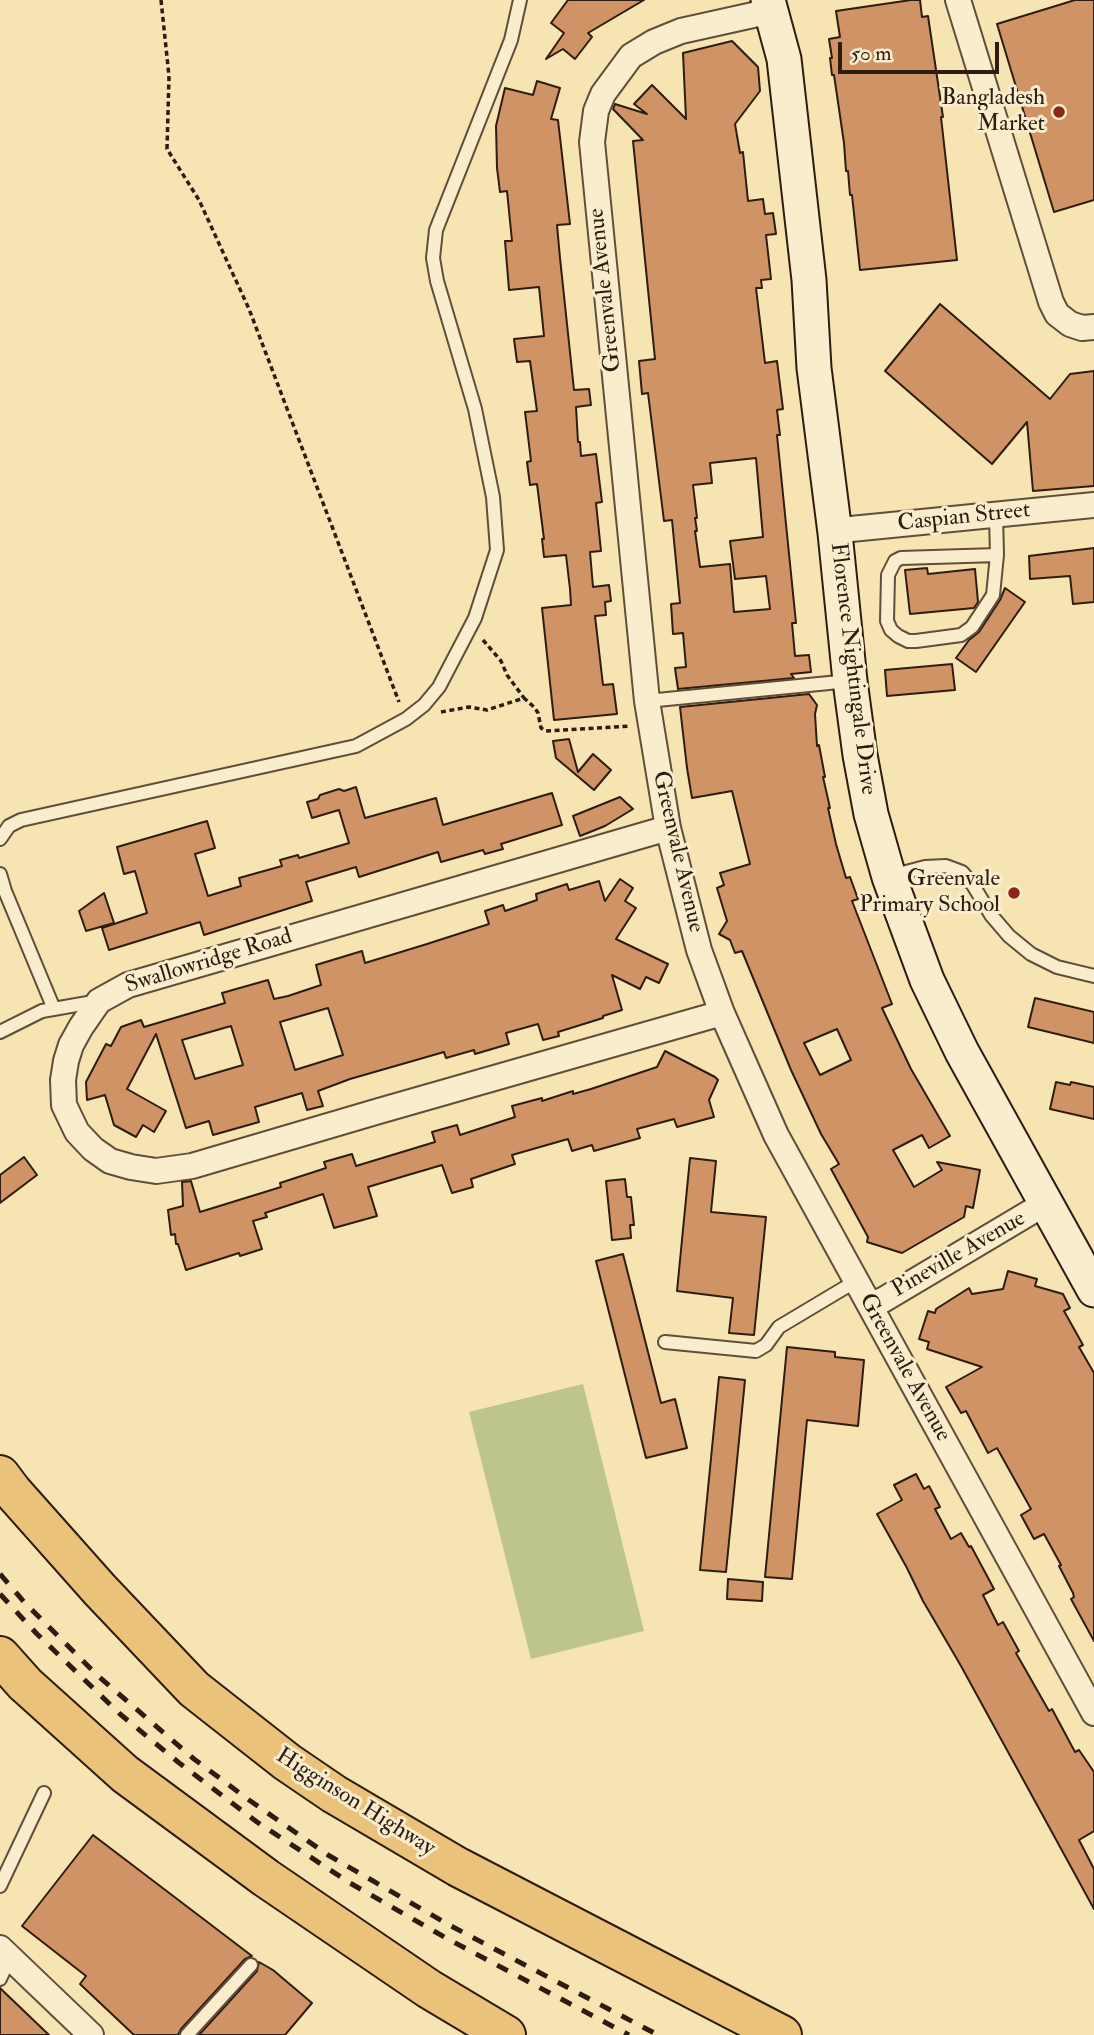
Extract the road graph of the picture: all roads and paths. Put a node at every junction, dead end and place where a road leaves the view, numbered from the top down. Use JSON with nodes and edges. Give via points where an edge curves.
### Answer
{"nodes":[{"id":1,"x":161,"y":0,"type":"edge"},
{"id":2,"x":520,"y":0,"type":"edge"},
{"id":3,"x":958,"y":0,"type":"edge"},
{"id":4,"x":770,"y":5,"type":"edge"},
{"id":5,"x":1094,"y":327,"type":"edge"},
{"id":6,"x":1094,"y":505,"type":"edge"},
{"id":7,"x":996,"y":515,"type":"junction"},
{"id":8,"x":835,"y":533,"type":"junction"},
{"id":9,"x":998,"y":555,"type":"junction"},
{"id":10,"x":472,"y":624,"type":"junction"},
{"id":11,"x":850,"y":681,"type":"junction"},
{"id":12,"x":524,"y":698,"type":"junction"},
{"id":13,"x":647,"y":701,"type":"junction"},
{"id":14,"x":406,"y":719,"type":"junction"},
{"id":15,"x":650,"y":726,"type":"junction"},
{"id":16,"x":668,"y":828,"type":"junction"},
{"id":17,"x":0,"y":839,"type":"edge"},
{"id":18,"x":0,"y":874,"type":"edge"},
{"id":19,"x":889,"y":877,"type":"junction"},
{"id":20,"x":1094,"y":976,"type":"edge"},
{"id":21,"x":99,"y":1001,"type":"junction"},
{"id":22,"x":54,"y":1009,"type":"junction"},
{"id":23,"x":722,"y":1013,"type":"junction"},
{"id":24,"x":0,"y":1032,"type":"edge"},
{"id":25,"x":1046,"y":1203,"type":"junction"},
{"id":26,"x":856,"y":1281,"type":"junction"},
{"id":27,"x":1094,"y":1290,"type":"edge"},
{"id":28,"x":870,"y":1305,"type":"junction"},
{"id":29,"x":665,"y":1342,"type":"dead end"},
{"id":30,"x":0,"y":1475,"type":"edge"},
{"id":31,"x":0,"y":1656,"type":"edge"},
{"id":32,"x":1094,"y":1713,"type":"edge"},
{"id":33,"x":44,"y":1793,"type":"dead end"},
{"id":34,"x":0,"y":1886,"type":"edge"},
{"id":35,"x":3,"y":1961,"type":"edge"},
{"id":36,"x":251,"y":1965,"type":"dead end"},
{"id":37,"x":92,"y":2035,"type":"edge"},
{"id":38,"x":187,"y":2035,"type":"edge"},
{"id":39,"x":506,"y":2035,"type":"edge"},
{"id":40,"x":782,"y":2035,"type":"edge"}],
"edges":[{"from":1,"to":14,"type":"path","via":[[169,76],[167,149],[199,200],[249,309]]},
{"from":2,"to":10,"type":"lane","via":[[510,40],[436,230],[433,258],[475,410],[493,497],[497,550]]},
{"from":3,"to":5,"type":"street","via":[[1051,302],[1070,324]]},
{"from":4,"to":8,"type":"street","name":"Florence Nightingale Drive","via":[[783,59],[797,169],[814,368]]},
{"from":4,"to":13,"type":"street","name":"Greenvale Avenue","via":[[681,31],[631,56],[596,111],[594,174]]},
{"from":6,"to":7,"type":"street","name":"Caspian Street"},
{"from":7,"to":8,"type":"street","name":"Caspian Street"},
{"from":7,"to":9,"type":"lane"},
{"from":8,"to":11,"type":"street","name":"Florence Nightingale Drive"},
{"from":9,"to":9,"type":"lane","via":[[993,595],[972,627],[961,635],[916,641],[891,630],[887,621],[888,575],[895,561]]},
{"from":10,"to":12,"type":"path"},
{"from":10,"to":14,"type":"lane","via":[[439,687]]},
{"from":11,"to":13,"type":"lane"},
{"from":11,"to":19,"type":"street","name":"Florence Nightingale Drive","via":[[871,814]]},
{"from":12,"to":14,"type":"path","via":[[487,710],[462,707]]},
{"from":12,"to":15,"type":"path","via":[[535,708],[546,731]]},
{"from":13,"to":15,"type":"street","name":"Greenvale Avenue"},
{"from":14,"to":17,"type":"lane","via":[[356,746],[21,820]]},
{"from":15,"to":16,"type":"street","name":"Greenvale Avenue"},
{"from":16,"to":21,"type":"street","name":"Swallowridge Road","via":[[128,985]]},
{"from":16,"to":23,"type":"street","name":"Greenvale Avenue","via":[[699,950]]},
{"from":18,"to":22,"type":"lane"},
{"from":19,"to":20,"type":"lane","via":[[925,867],[946,866],[962,872],[991,915],[1031,954],[1056,967]]},
{"from":19,"to":25,"type":"street","name":"Florence Nightingale Drive","via":[[926,980]]},
{"from":21,"to":22,"type":"lane"},
{"from":21,"to":23,"type":"street","name":"Swallowridge Road","via":[[71,1045],[63,1080],[64,1105],[77,1132],[93,1149],[110,1161],[156,1171],[192,1166]]},
{"from":22,"to":24,"type":"lane"},
{"from":23,"to":26,"type":"street","name":"Greenvale Avenue","via":[[776,1135]]},
{"from":25,"to":27,"type":"street","name":"Florence Nightingale Drive"},
{"from":25,"to":28,"type":"street","name":"Pineville Avenue"},
{"from":26,"to":28,"type":"street","name":"Greenvale Avenue"},
{"from":26,"to":29,"type":"lane","via":[[779,1327],[756,1351]]},
{"from":28,"to":32,"type":"street","name":"Greenvale Avenue"},
{"from":30,"to":40,"type":"highway","name":"Higginson Highway","via":[[194,1689],[287,1762],[458,1867]]},
{"from":31,"to":39,"type":"highway","via":[[125,1774],[277,1885],[429,1989]]},
{"from":33,"to":34,"type":"lane"},
{"from":35,"to":37,"type":"street"},
{"from":36,"to":38,"type":"lane"}]}
